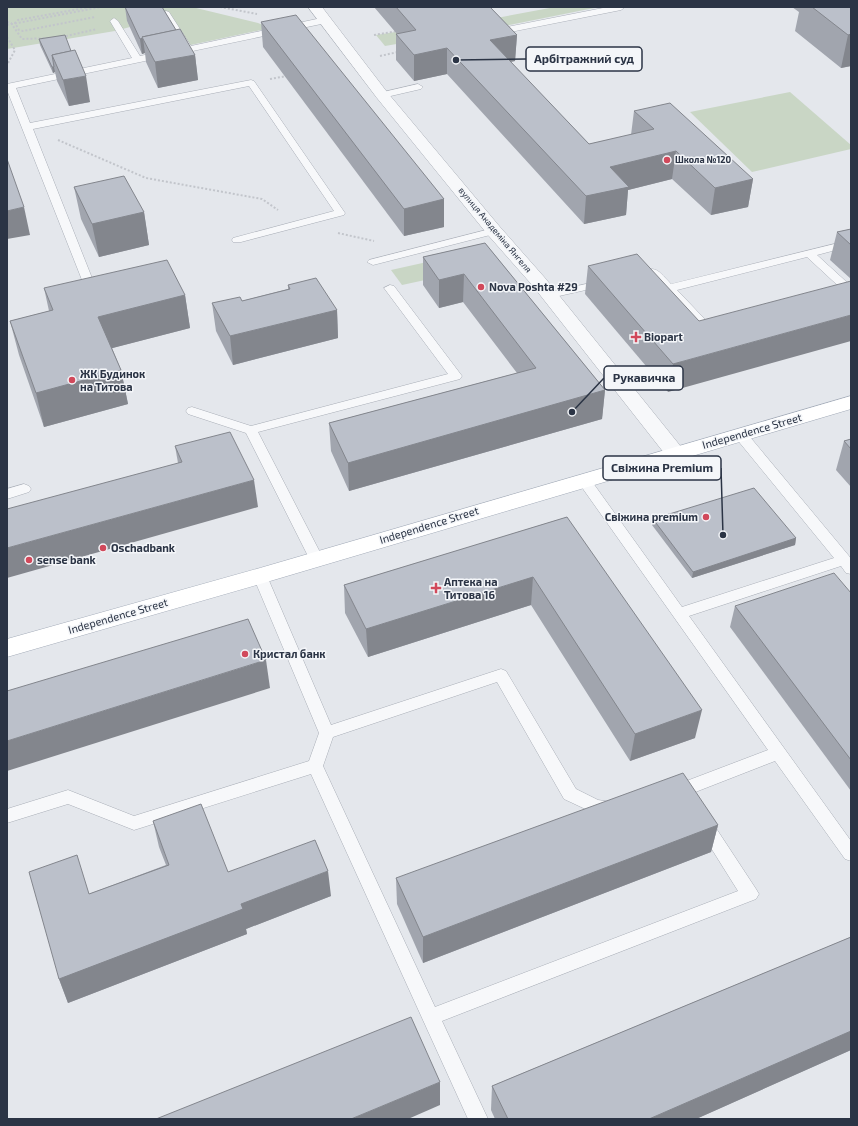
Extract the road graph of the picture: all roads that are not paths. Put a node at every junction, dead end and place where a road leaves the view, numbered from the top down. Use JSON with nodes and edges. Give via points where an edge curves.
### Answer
{"nodes":[{"id":1,"x":471,"y":7,"type":"edge"},
{"id":2,"x":621,"y":7,"type":"edge"},
{"id":3,"x":321,"y":13,"type":"edge"},
{"id":4,"x":166,"y":14,"type":"edge"},
{"id":5,"x":114,"y":21,"type":"dead end"},
{"id":6,"x":188,"y":48,"type":"junction"},
{"id":7,"x":137,"y":59,"type":"junction"},
{"id":8,"x":9,"y":86,"type":"edge"},
{"id":9,"x":418,"y":87,"type":"edge"},
{"id":10,"x":382,"y":95,"type":"junction"},
{"id":11,"x":27,"y":127,"type":"junction"},
{"id":12,"x":494,"y":230,"type":"junction"},
{"id":13,"x":237,"y":240,"type":"dead end"},
{"id":14,"x":851,"y":243,"type":"edge"},
{"id":15,"x":809,"y":254,"type":"junction"},
{"id":16,"x":373,"y":262,"type":"dead end"},
{"id":17,"x":86,"y":278,"type":"edge"},
{"id":18,"x":390,"y":288,"type":"dead end"},
{"id":19,"x":669,"y":288,"type":"junction"},
{"id":20,"x":851,"y":292,"type":"edge"},
{"id":21,"x":550,"y":295,"type":"junction"},
{"id":22,"x":728,"y":331,"type":"edge"},
{"id":23,"x":851,"y":402,"type":"edge"},
{"id":24,"x":192,"y":411,"type":"dead end"},
{"id":25,"x":251,"y":430,"type":"junction"},
{"id":26,"x":740,"y":434,"type":"junction"},
{"id":27,"x":675,"y":453,"type":"junction"},
{"id":28,"x":583,"y":479,"type":"junction"},
{"id":29,"x":24,"y":490,"type":"dead end"},
{"id":30,"x":7,"y":494,"type":"edge"},
{"id":31,"x":316,"y":558,"type":"junction"},
{"id":32,"x":847,"y":564,"type":"edge"},
{"id":33,"x":260,"y":576,"type":"junction"},
{"id":34,"x":678,"y":614,"type":"junction"},
{"id":35,"x":7,"y":648,"type":"edge"},
{"id":36,"x":327,"y":733,"type":"junction"},
{"id":37,"x":778,"y":753,"type":"junction"},
{"id":38,"x":315,"y":766,"type":"junction"},
{"id":39,"x":660,"y":797,"type":"edge"},
{"id":40,"x":689,"y":801,"type":"junction"},
{"id":41,"x":631,"y":806,"type":"edge"},
{"id":42,"x":7,"y":816,"type":"edge"},
{"id":43,"x":851,"y":854,"type":"edge"},
{"id":44,"x":431,"y":1017,"type":"junction"},
{"id":45,"x":478,"y":1119,"type":"edge"}],
"edges":[{"from":1,"to":2,"type":"lane","via":[[495,32]]},
{"from":3,"to":6,"type":"lane"},
{"from":3,"to":10,"type":"street","name":"вулиця Академіка Янгеля"},
{"from":4,"to":6,"type":"lane"},
{"from":5,"to":7,"type":"lane"},
{"from":6,"to":7,"type":"lane"},
{"from":7,"to":8,"type":"lane"},
{"from":8,"to":11,"type":"lane"},
{"from":9,"to":10,"type":"lane"},
{"from":10,"to":12,"type":"street","name":"вулиця Академіка Янгеля"},
{"from":11,"to":13,"type":"lane","via":[[251,83],[340,213]]},
{"from":11,"to":17,"type":"lane"},
{"from":12,"to":16,"type":"lane"},
{"from":12,"to":21,"type":"street","name":"вулиця Академіка Янгеля"},
{"from":14,"to":15,"type":"lane"},
{"from":15,"to":19,"type":"lane"},
{"from":15,"to":20,"type":"lane"},
{"from":18,"to":25,"type":"lane","via":[[456,376]]},
{"from":19,"to":21,"type":"lane","via":[[653,271]]},
{"from":19,"to":22,"type":"lane","via":[[713,335]]},
{"from":21,"to":27,"type":"street","name":"вулиця Академіка Янгеля"},
{"from":23,"to":26,"type":"main road","name":"Independence Street"},
{"from":24,"to":25,"type":"lane"},
{"from":25,"to":31,"type":"lane"},
{"from":26,"to":27,"type":"main road","name":"Independence Street"},
{"from":26,"to":32,"type":"lane"},
{"from":27,"to":28,"type":"main road","name":"Independence Street"},
{"from":28,"to":31,"type":"main road","name":"Independence Street"},
{"from":28,"to":34,"type":"lane"},
{"from":29,"to":30,"type":"lane"},
{"from":31,"to":33,"type":"main road","name":"Independence Street"},
{"from":32,"to":34,"type":"lane"},
{"from":33,"to":35,"type":"main road","name":"Independence Street"},
{"from":33,"to":36,"type":"lane"},
{"from":34,"to":37,"type":"lane"},
{"from":36,"to":38,"type":"lane"},
{"from":36,"to":41,"type":"lane","via":[[501,675],[570,794],[596,807]]},
{"from":37,"to":40,"type":"lane"},
{"from":37,"to":43,"type":"lane"},
{"from":38,"to":42,"type":"lane","via":[[134,823],[68,797]]},
{"from":38,"to":44,"type":"lane"},
{"from":39,"to":40,"type":"lane"},
{"from":40,"to":44,"type":"lane","via":[[750,894]]},
{"from":44,"to":45,"type":"lane"}]}
